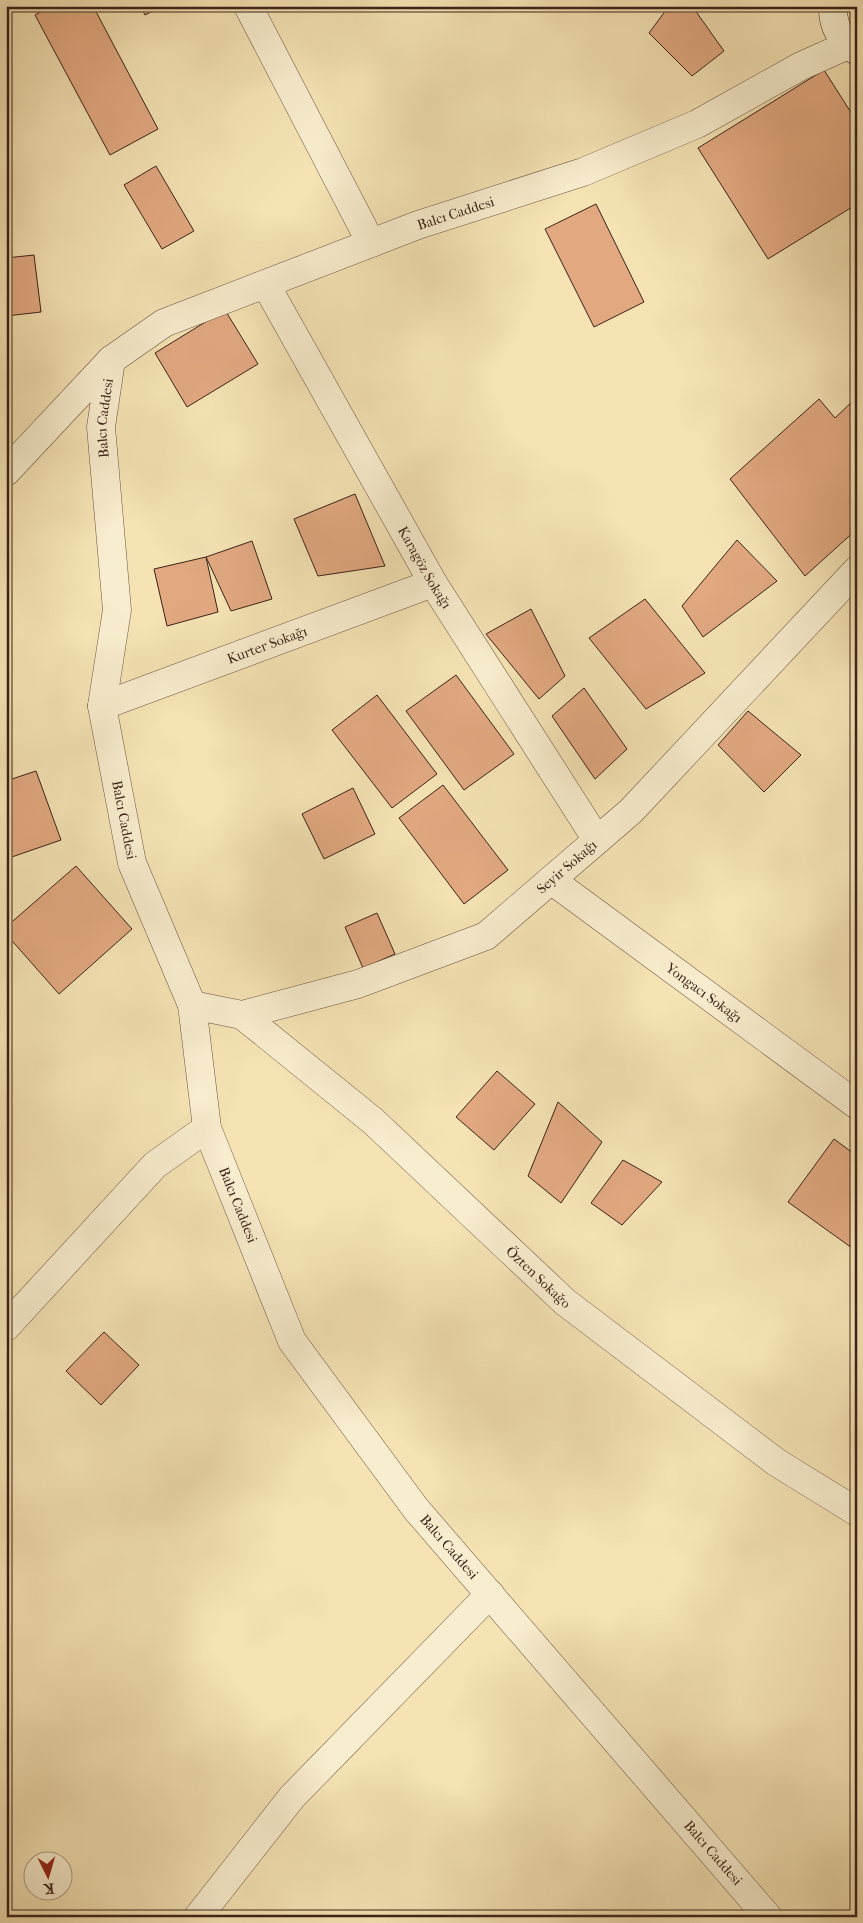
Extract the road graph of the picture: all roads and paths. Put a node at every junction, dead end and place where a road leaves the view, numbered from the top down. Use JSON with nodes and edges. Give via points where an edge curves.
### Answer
{"nodes":[{"id":1,"x":248,"y":6,"type":"edge"},
{"id":2,"x":833,"y":6,"type":"edge"},
{"id":3,"x":852,"y":48,"type":"edge"},
{"id":4,"x":371,"y":244,"type":"junction"},
{"id":5,"x":266,"y":285,"type":"junction"},
{"id":6,"x":111,"y":360,"type":"junction"},
{"id":7,"x":6,"y":472,"type":"edge"},
{"id":8,"x":857,"y":570,"type":"edge"},
{"id":9,"x":433,"y":583,"type":"junction"},
{"id":10,"x":102,"y":706,"type":"junction"},
{"id":11,"x":596,"y":840,"type":"junction"},
{"id":12,"x":552,"y":880,"type":"junction"},
{"id":13,"x":192,"y":1005,"type":"junction"},
{"id":14,"x":242,"y":1015,"type":"junction"},
{"id":15,"x":857,"y":1105,"type":"edge"},
{"id":16,"x":207,"y":1128,"type":"junction"},
{"id":17,"x":6,"y":1327,"type":"edge"},
{"id":18,"x":857,"y":1512,"type":"edge"},
{"id":19,"x":490,"y":1594,"type":"junction"},
{"id":20,"x":198,"y":1917,"type":"edge"},
{"id":21,"x":768,"y":1917,"type":"edge"}],
"edges":[{"from":1,"to":4,"type":"street"},
{"from":2,"to":3,"type":"street","via":[[839,34]]},
{"from":3,"to":4,"type":"street","name":"Balcı Caddesi","via":[[801,66],[697,124],[583,172],[418,225]]},
{"from":4,"to":5,"type":"street","name":"Balcı Caddesi"},
{"from":5,"to":6,"type":"street","name":"Balcı Caddesi","via":[[164,323]]},
{"from":5,"to":9,"type":"street","name":"Karagöz Sokağı"},
{"from":6,"to":7,"type":"street"},
{"from":6,"to":10,"type":"street","name":"Balcı Caddesi","via":[[101,427],[117,610]]},
{"from":8,"to":11,"type":"street","name":"Seyir Sokağı","via":[[631,811]]},
{"from":9,"to":10,"type":"street","name":"Kurter Sokağı"},
{"from":9,"to":11,"type":"street","name":"Karagöz Sokağı"},
{"from":10,"to":13,"type":"street","name":"Balcı Caddesi","via":[[132,863]]},
{"from":11,"to":12,"type":"street","name":"Seyir Sokağı"},
{"from":12,"to":14,"type":"street","name":"Seyir Sokağı","via":[[486,936],[358,984]]},
{"from":12,"to":15,"type":"street","name":"Yongacı Sokağı"},
{"from":13,"to":14,"type":"street","name":"Seyir Sokağı"},
{"from":13,"to":16,"type":"street","name":"Balcı Caddesi"},
{"from":14,"to":18,"type":"street","name":"Özten Sokağo","via":[[373,1121],[565,1302],[776,1462]]},
{"from":16,"to":17,"type":"street","via":[[155,1165]]},
{"from":16,"to":19,"type":"street","name":"Balcı Caddesi","via":[[292,1341],[416,1509]]},
{"from":19,"to":20,"type":"street","via":[[292,1798]]},
{"from":19,"to":21,"type":"street","name":"Balcı Caddesi"}]}
